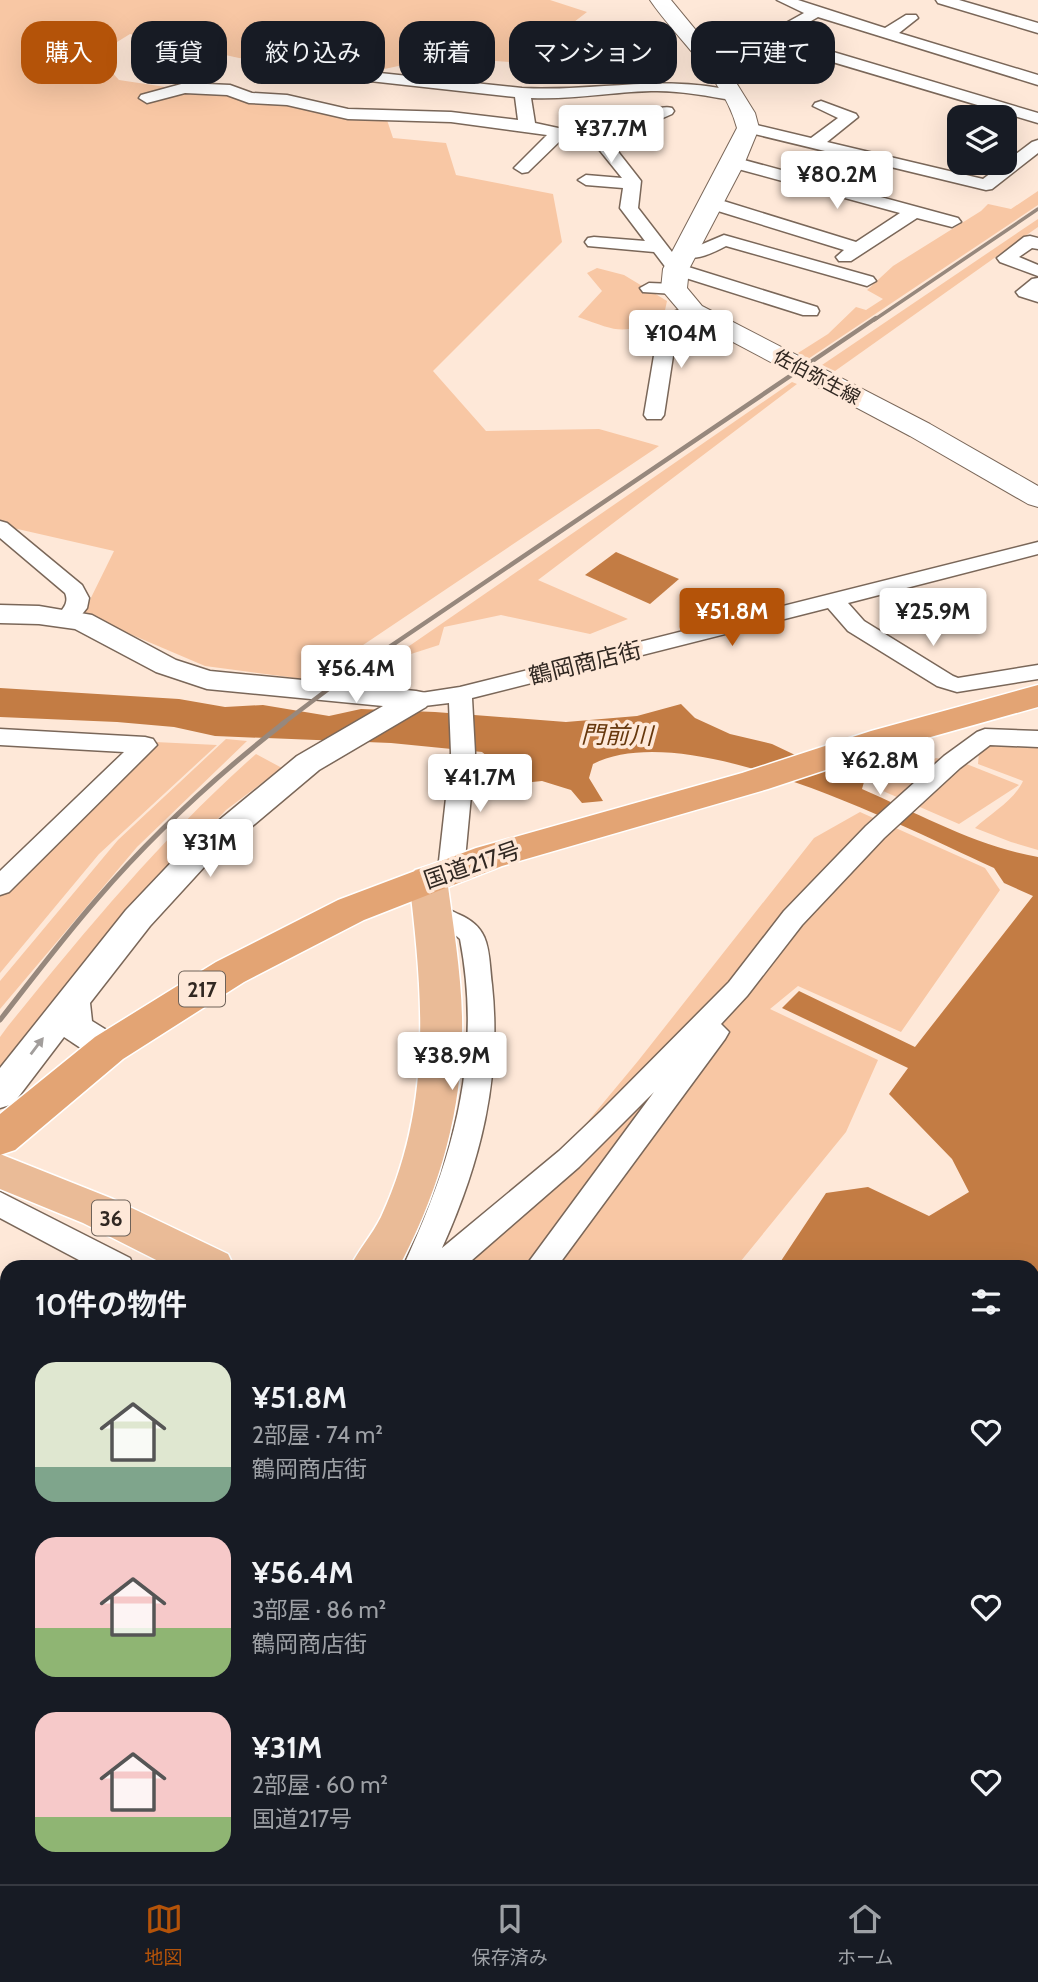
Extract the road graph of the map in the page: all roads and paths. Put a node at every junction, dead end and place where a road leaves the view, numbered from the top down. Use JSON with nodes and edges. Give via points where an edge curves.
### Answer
{"nodes":[{"id":1,"x":660,"y":0,"type":"edge"},
{"id":2,"x":784,"y":0,"type":"edge"},
{"id":3,"x":943,"y":0,"type":"edge"},
{"id":4,"x":816,"y":12,"type":"junction"},
{"id":5,"x":911,"y":18,"type":"dead end"},
{"id":6,"x":800,"y":21,"type":"edge"},
{"id":7,"x":1038,"y":28,"type":"edge"},
{"id":8,"x":887,"y":34,"type":"junction"},
{"id":9,"x":691,"y":38,"type":"edge"},
{"id":10,"x":835,"y":57,"type":"edge"},
{"id":11,"x":385,"y":79,"type":"edge"},
{"id":12,"x":1038,"y":80,"type":"edge"},
{"id":13,"x":726,"y":84,"type":"edge"},
{"id":14,"x":522,"y":93,"type":"junction"},
{"id":15,"x":733,"y":95,"type":"junction"},
{"id":16,"x":147,"y":98,"type":"dead end"},
{"id":17,"x":821,"y":106,"type":"dead end"},
{"id":18,"x":666,"y":111,"type":"dead end"},
{"id":19,"x":1038,"y":118,"type":"edge"},
{"id":20,"x":527,"y":126,"type":"junction"},
{"id":21,"x":748,"y":128,"type":"junction"},
{"id":22,"x":559,"y":132,"type":"junction"},
{"id":23,"x":816,"y":142,"type":"junction"},
{"id":24,"x":603,"y":143,"type":"junction"},
{"id":25,"x":1038,"y":145,"type":"edge"},
{"id":26,"x":733,"y":162,"type":"junction"},
{"id":27,"x":522,"y":167,"type":"dead end"},
{"id":28,"x":586,"y":180,"type":"dead end"},
{"id":29,"x":632,"y":184,"type":"junction"},
{"id":30,"x":710,"y":203,"type":"junction"},
{"id":31,"x":914,"y":212,"type":"junction"},
{"id":32,"x":951,"y":222,"type":"dead end"},
{"id":33,"x":594,"y":242,"type":"dead end"},
{"id":34,"x":1038,"y":244,"type":"edge"},
{"id":35,"x":659,"y":247,"type":"junction"},
{"id":36,"x":858,"y":248,"type":"junction"},
{"id":37,"x":827,"y":270,"type":"junction"},
{"id":38,"x":1038,"y":271,"type":"edge"},
{"id":39,"x":671,"y":274,"type":"junction"},
{"id":40,"x":867,"y":281,"type":"dead end"},
{"id":41,"x":1038,"y":283,"type":"edge"},
{"id":42,"x":1038,"y":297,"type":"edge"},
{"id":43,"x":693,"y":311,"type":"junction"},
{"id":44,"x":810,"y":311,"type":"dead end"},
{"id":45,"x":654,"y":415,"type":"dead end"},
{"id":46,"x":1035,"y":492,"type":"edge"},
{"id":47,"x":0,"y":527,"type":"edge"},
{"id":48,"x":1038,"y":548,"type":"edge"},
{"id":49,"x":833,"y":600,"type":"junction"},
{"id":50,"x":0,"y":614,"type":"edge"},
{"id":51,"x":67,"y":618,"type":"junction"},
{"id":52,"x":1038,"y":672,"type":"edge"},
{"id":53,"x":1038,"y":696,"type":"edge"},
{"id":54,"x":462,"y":701,"type":"junction"},
{"id":55,"x":408,"y":704,"type":"junction"},
{"id":56,"x":0,"y":737,"type":"edge"},
{"id":57,"x":1038,"y":739,"type":"edge"},
{"id":58,"x":0,"y":886,"type":"edge"},
{"id":59,"x":437,"y":887,"type":"junction"},
{"id":60,"x":743,"y":984,"type":"junction"},
{"id":61,"x":73,"y":998,"type":"junction"},
{"id":62,"x":109,"y":1048,"type":"junction"},
{"id":63,"x":0,"y":1094,"type":"edge"},
{"id":64,"x":2,"y":1171,"type":"edge"},
{"id":65,"x":110,"y":1260,"type":"edge"},
{"id":66,"x":198,"y":1260,"type":"edge"},
{"id":67,"x":377,"y":1260,"type":"edge"},
{"id":68,"x":422,"y":1260,"type":"edge"},
{"id":69,"x":446,"y":1260,"type":"edge"},
{"id":70,"x":545,"y":1260,"type":"edge"}],
"edges":[{"from":1,"to":9,"type":"main road"},
{"from":2,"to":4,"type":"street"},
{"from":3,"to":7,"type":"street"},
{"from":4,"to":6,"type":"street"},
{"from":4,"to":8,"type":"street"},
{"from":5,"to":8,"type":"street"},
{"from":8,"to":12,"type":"street","via":[[933,42]]},
{"from":10,"to":19,"type":"street"},
{"from":11,"to":14,"type":"street"},
{"from":13,"to":15,"type":"main road"},
{"from":14,"to":15,"type":"street","via":[[561,95],[650,86]]},
{"from":14,"to":20,"type":"street"},
{"from":15,"to":21,"type":"main road"},
{"from":16,"to":20,"type":"street","via":[[185,88],[230,90],[249,98],[286,100],[348,114],[451,117]]},
{"from":17,"to":23,"type":"street","via":[[850,117]]},
{"from":18,"to":24,"type":"street"},
{"from":20,"to":22,"type":"street"},
{"from":21,"to":23,"type":"street"},
{"from":21,"to":26,"type":"main road"},
{"from":22,"to":24,"type":"street"},
{"from":22,"to":27,"type":"street"},
{"from":23,"to":25,"type":"street","via":[[986,185]]},
{"from":24,"to":29,"type":"street"},
{"from":26,"to":30,"type":"main road"},
{"from":26,"to":31,"type":"street"},
{"from":28,"to":29,"type":"street"},
{"from":29,"to":35,"type":"street","via":[[629,208]]},
{"from":30,"to":36,"type":"street"},
{"from":30,"to":39,"type":"main road"},
{"from":31,"to":32,"type":"street"},
{"from":31,"to":36,"type":"street"},
{"from":33,"to":35,"type":"street"},
{"from":34,"to":38,"type":"street","via":[[1030,241],[1006,258]]},
{"from":35,"to":39,"type":"street"},
{"from":36,"to":37,"type":"street"},
{"from":37,"to":39,"type":"street","via":[[723,240]]},
{"from":37,"to":40,"type":"street"},
{"from":39,"to":43,"type":"main road","name":"佐伯弥生線"},
{"from":39,"to":44,"type":"street"},
{"from":41,"to":42,"type":"street","via":[[1025,292]]},
{"from":43,"to":45,"type":"street","via":[[669,320]]},
{"from":43,"to":46,"type":"main road","name":"佐伯弥生線"},
{"from":47,"to":51,"type":"street","via":[[74,590],[76,608]]},
{"from":48,"to":49,"type":"street","name":"鶴岡商店街"},
{"from":49,"to":52,"type":"street","via":[[856,626],[945,681],[957,685]]},
{"from":49,"to":54,"type":"street","name":"鶴岡商店街"},
{"from":50,"to":51,"type":"street"},
{"from":51,"to":55,"type":"street","via":[[100,630],[166,666],[207,680]]},
{"from":53,"to":59,"type":"highway","name":"国道217号","number":"217","via":[[521,848]]},
{"from":54,"to":55,"type":"street","name":"鶴岡商店街"},
{"from":54,"to":59,"type":"street","via":[[463,753]]},
{"from":55,"to":61,"type":"street","via":[[308,763],[194,858]]},
{"from":56,"to":58,"type":"street","via":[[145,744]]},
{"from":57,"to":60,"type":"street","via":[[985,737],[875,832],[793,918]]},
{"from":59,"to":62,"type":"highway","name":"国道217号","number":"217","via":[[351,911],[230,972]]},
{"from":59,"to":67,"type":"main road","via":[[443,1035],[436,1090],[421,1168]]},
{"from":59,"to":68,"type":"street","via":[[472,936],[483,1053],[461,1168]]},
{"from":60,"to":69,"type":"street","via":[[569,1159]]},
{"from":60,"to":70,"type":"street","via":[[745,992]]},
{"from":61,"to":62,"type":"street","via":[[75,1027]]},
{"from":63,"to":61,"type":"street","one_way":true},
{"from":62,"to":64,"type":"highway","name":"国道217号","number":"217"},
{"from":64,"to":65,"type":"street"},
{"from":64,"to":66,"type":"main road","number":"36"}]}
